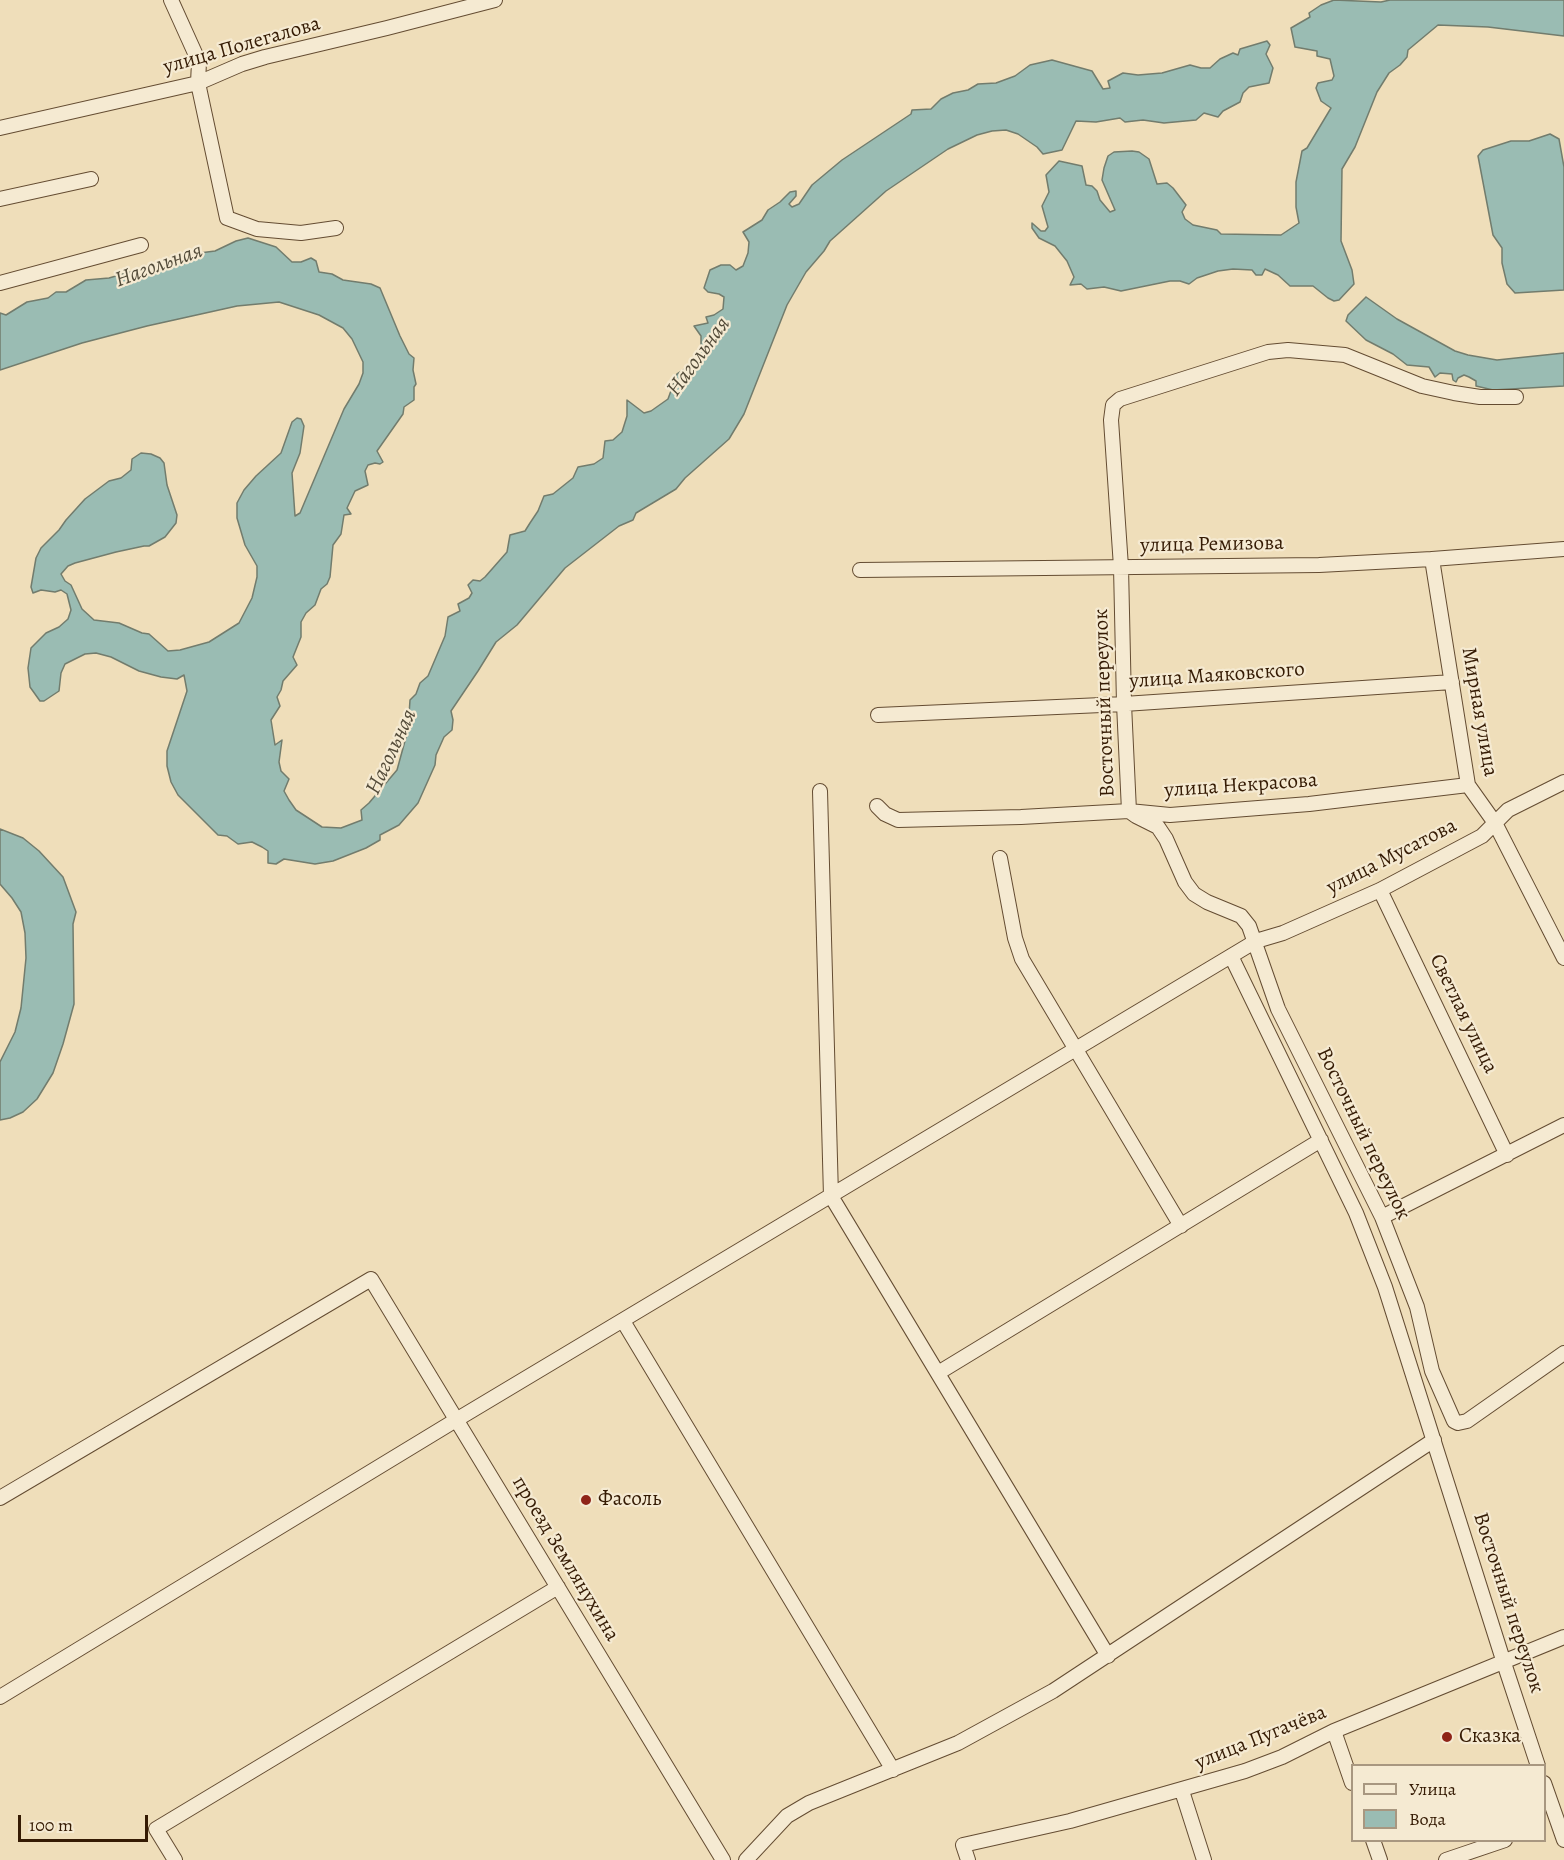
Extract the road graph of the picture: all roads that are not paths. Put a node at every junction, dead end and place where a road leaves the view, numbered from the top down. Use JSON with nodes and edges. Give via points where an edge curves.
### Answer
{"nodes":[{"id":1,"x":171,"y":0,"type":"edge"},
{"id":2,"x":495,"y":0,"type":"edge"},
{"id":3,"x":445,"y":6,"type":"edge"},
{"id":4,"x":198,"y":83,"type":"junction"},
{"id":5,"x":0,"y":128,"type":"edge"},
{"id":6,"x":91,"y":179,"type":"dead end"},
{"id":7,"x":0,"y":199,"type":"edge"},
{"id":8,"x":336,"y":228,"type":"dead end"},
{"id":9,"x":141,"y":245,"type":"dead end"},
{"id":10,"x":0,"y":283,"type":"edge"},
{"id":11,"x":1516,"y":397,"type":"dead end"},
{"id":12,"x":1564,"y":549,"type":"edge"},
{"id":13,"x":1432,"y":560,"type":"junction"},
{"id":14,"x":1121,"y":567,"type":"junction"},
{"id":15,"x":860,"y":570,"type":"dead end"},
{"id":16,"x":1452,"y":682,"type":"junction"},
{"id":17,"x":1124,"y":704,"type":"junction"},
{"id":18,"x":878,"y":715,"type":"dead end"},
{"id":19,"x":1564,"y":782,"type":"edge"},
{"id":20,"x":1468,"y":784,"type":"junction"},
{"id":21,"x":820,"y":791,"type":"dead end"},
{"id":22,"x":877,"y":806,"type":"dead end"},
{"id":23,"x":1130,"y":811,"type":"junction"},
{"id":24,"x":1495,"y":823,"type":"junction"},
{"id":25,"x":1000,"y":858,"type":"dead end"},
{"id":26,"x":1380,"y":890,"type":"junction"},
{"id":27,"x":1256,"y":941,"type":"junction"},
{"id":28,"x":1231,"y":956,"type":"junction"},
{"id":29,"x":1564,"y":958,"type":"edge"},
{"id":30,"x":1075,"y":1050,"type":"junction"},
{"id":31,"x":1564,"y":1125,"type":"edge"},
{"id":32,"x":1321,"y":1140,"type":"junction"},
{"id":33,"x":1507,"y":1155,"type":"junction"},
{"id":34,"x":831,"y":1196,"type":"junction"},
{"id":35,"x":1382,"y":1217,"type":"junction"},
{"id":36,"x":1181,"y":1226,"type":"junction"},
{"id":37,"x":623,"y":1321,"type":"junction"},
{"id":38,"x":1564,"y":1353,"type":"edge"},
{"id":39,"x":938,"y":1373,"type":"junction"},
{"id":40,"x":456,"y":1420,"type":"junction"},
{"id":41,"x":1434,"y":1440,"type":"junction"},
{"id":42,"x":0,"y":1498,"type":"edge"},
{"id":43,"x":558,"y":1587,"type":"junction"},
{"id":44,"x":1564,"y":1637,"type":"edge"},
{"id":45,"x":1108,"y":1656,"type":"junction"},
{"id":46,"x":1504,"y":1663,"type":"junction"},
{"id":47,"x":0,"y":1697,"type":"edge"},
{"id":48,"x":1334,"y":1731,"type":"junction"},
{"id":49,"x":1537,"y":1764,"type":"edge"},
{"id":50,"x":893,"y":1770,"type":"junction"},
{"id":51,"x":1351,"y":1778,"type":"edge"},
{"id":52,"x":1546,"y":1785,"type":"edge"},
{"id":53,"x":1182,"y":1791,"type":"junction"},
{"id":54,"x":1561,"y":1822,"type":"edge"},
{"id":55,"x":1546,"y":1827,"type":"edge"},
{"id":56,"x":1564,"y":1840,"type":"edge"},
{"id":57,"x":1374,"y":1842,"type":"edge"},
{"id":58,"x":1498,"y":1842,"type":"edge"},
{"id":59,"x":175,"y":1860,"type":"edge"},
{"id":60,"x":723,"y":1860,"type":"edge"},
{"id":61,"x":746,"y":1860,"type":"edge"},
{"id":62,"x":968,"y":1860,"type":"edge"},
{"id":63,"x":1204,"y":1860,"type":"edge"},
{"id":64,"x":1380,"y":1860,"type":"edge"},
{"id":65,"x":1446,"y":1860,"type":"edge"}],
"edges":[{"from":1,"to":4,"type":"street","via":[[199,62]]},
{"from":2,"to":3,"type":"street","name":"улица Полегалова"},
{"from":3,"to":4,"type":"street","name":"улица Полегалова","via":[[242,64]]},
{"from":4,"to":5,"type":"street","name":"улица Полегалова"},
{"from":4,"to":8,"type":"street","via":[[227,218],[257,229],[300,233]]},
{"from":6,"to":7,"type":"street"},
{"from":9,"to":10,"type":"street"},
{"from":11,"to":14,"type":"street","name":"Восточный переулок","via":[[1454,393],[1422,386],[1345,355],[1288,350],[1268,352],[1120,399],[1113,405],[1111,420]]},
{"from":12,"to":13,"type":"street","name":"улица Ремизова"},
{"from":13,"to":14,"type":"street","name":"улица Ремизова"},
{"from":13,"to":16,"type":"street","name":"Мирная улица"},
{"from":14,"to":15,"type":"street","name":"улица Ремизова"},
{"from":14,"to":17,"type":"street","name":"Восточный переулок"},
{"from":16,"to":17,"type":"street","name":"улица Маяковского"},
{"from":16,"to":20,"type":"street","name":"Мирная улица"},
{"from":17,"to":18,"type":"street","name":"улица Маяковского"},
{"from":17,"to":23,"type":"street","name":"Восточный переулок"},
{"from":19,"to":24,"type":"street","name":"улица Мусатова","via":[[1508,810]]},
{"from":20,"to":23,"type":"street","name":"улица Некрасова","via":[[1201,813]]},
{"from":20,"to":24,"type":"street","name":"Мирная улица"},
{"from":21,"to":34,"type":"street"},
{"from":22,"to":23,"type":"street","name":"улица Некрасова","via":[[898,820]]},
{"from":23,"to":27,"type":"street","name":"Восточный переулок","via":[[1158,827],[1194,894],[1241,916]]},
{"from":24,"to":26,"type":"street","name":"улица Мусатова","via":[[1482,836]]},
{"from":24,"to":29,"type":"street","name":"Мирная улица"},
{"from":25,"to":30,"type":"street","via":[[1022,959]]},
{"from":26,"to":27,"type":"street","name":"улица Мусатова"},
{"from":26,"to":33,"type":"street","name":"Светлая улица"},
{"from":27,"to":28,"type":"street","name":"улица Мусатова"},
{"from":27,"to":35,"type":"street","name":"Восточный переулок","via":[[1278,1009]]},
{"from":28,"to":30,"type":"street","name":"улица Мусатова"},
{"from":28,"to":32,"type":"street","name":"Восточный переулок"},
{"from":30,"to":34,"type":"street","name":"улица Мусатова"},
{"from":30,"to":36,"type":"street"},
{"from":31,"to":33,"type":"street"},
{"from":32,"to":36,"type":"street"},
{"from":32,"to":41,"type":"street","name":"Восточный переулок","via":[[1385,1287]]},
{"from":33,"to":35,"type":"street"},
{"from":34,"to":37,"type":"street","name":"улица Мусатова"},
{"from":34,"to":39,"type":"street"},
{"from":35,"to":38,"type":"street","name":"Восточный переулок","via":[[1417,1307],[1432,1371],[1450,1416],[1458,1423],[1467,1421]]},
{"from":36,"to":39,"type":"street"},
{"from":37,"to":40,"type":"street","name":"улица Мусатова"},
{"from":37,"to":50,"type":"street"},
{"from":39,"to":45,"type":"street"},
{"from":40,"to":42,"type":"street","name":"проезд Землянухина","via":[[371,1279]]},
{"from":40,"to":43,"type":"street","name":"проезд Землянухина"},
{"from":40,"to":47,"type":"street","name":"улица Мусатова"},
{"from":41,"to":45,"type":"street"},
{"from":41,"to":46,"type":"street","name":"Восточный переулок"},
{"from":43,"to":59,"type":"street","via":[[156,1829]]},
{"from":43,"to":60,"type":"street","name":"проезд Землянухина"},
{"from":44,"to":46,"type":"street","name":"улица Пугачёва"},
{"from":45,"to":50,"type":"street","via":[[958,1743]]},
{"from":46,"to":48,"type":"street","name":"улица Пугачёва"},
{"from":46,"to":49,"type":"street","name":"Восточный переулок"},
{"from":48,"to":51,"type":"street"},
{"from":48,"to":53,"type":"street","name":"улица Пугачёва","via":[[1245,1771]]},
{"from":50,"to":61,"type":"street","via":[[809,1803],[787,1816]]},
{"from":52,"to":54,"type":"street"},
{"from":53,"to":62,"type":"street","name":"улица Пугачёва","via":[[963,1845]]},
{"from":53,"to":63,"type":"street"},
{"from":54,"to":55,"type":"street"},
{"from":54,"to":56,"type":"street"},
{"from":57,"to":64,"type":"street"},
{"from":58,"to":65,"type":"street"}]}
